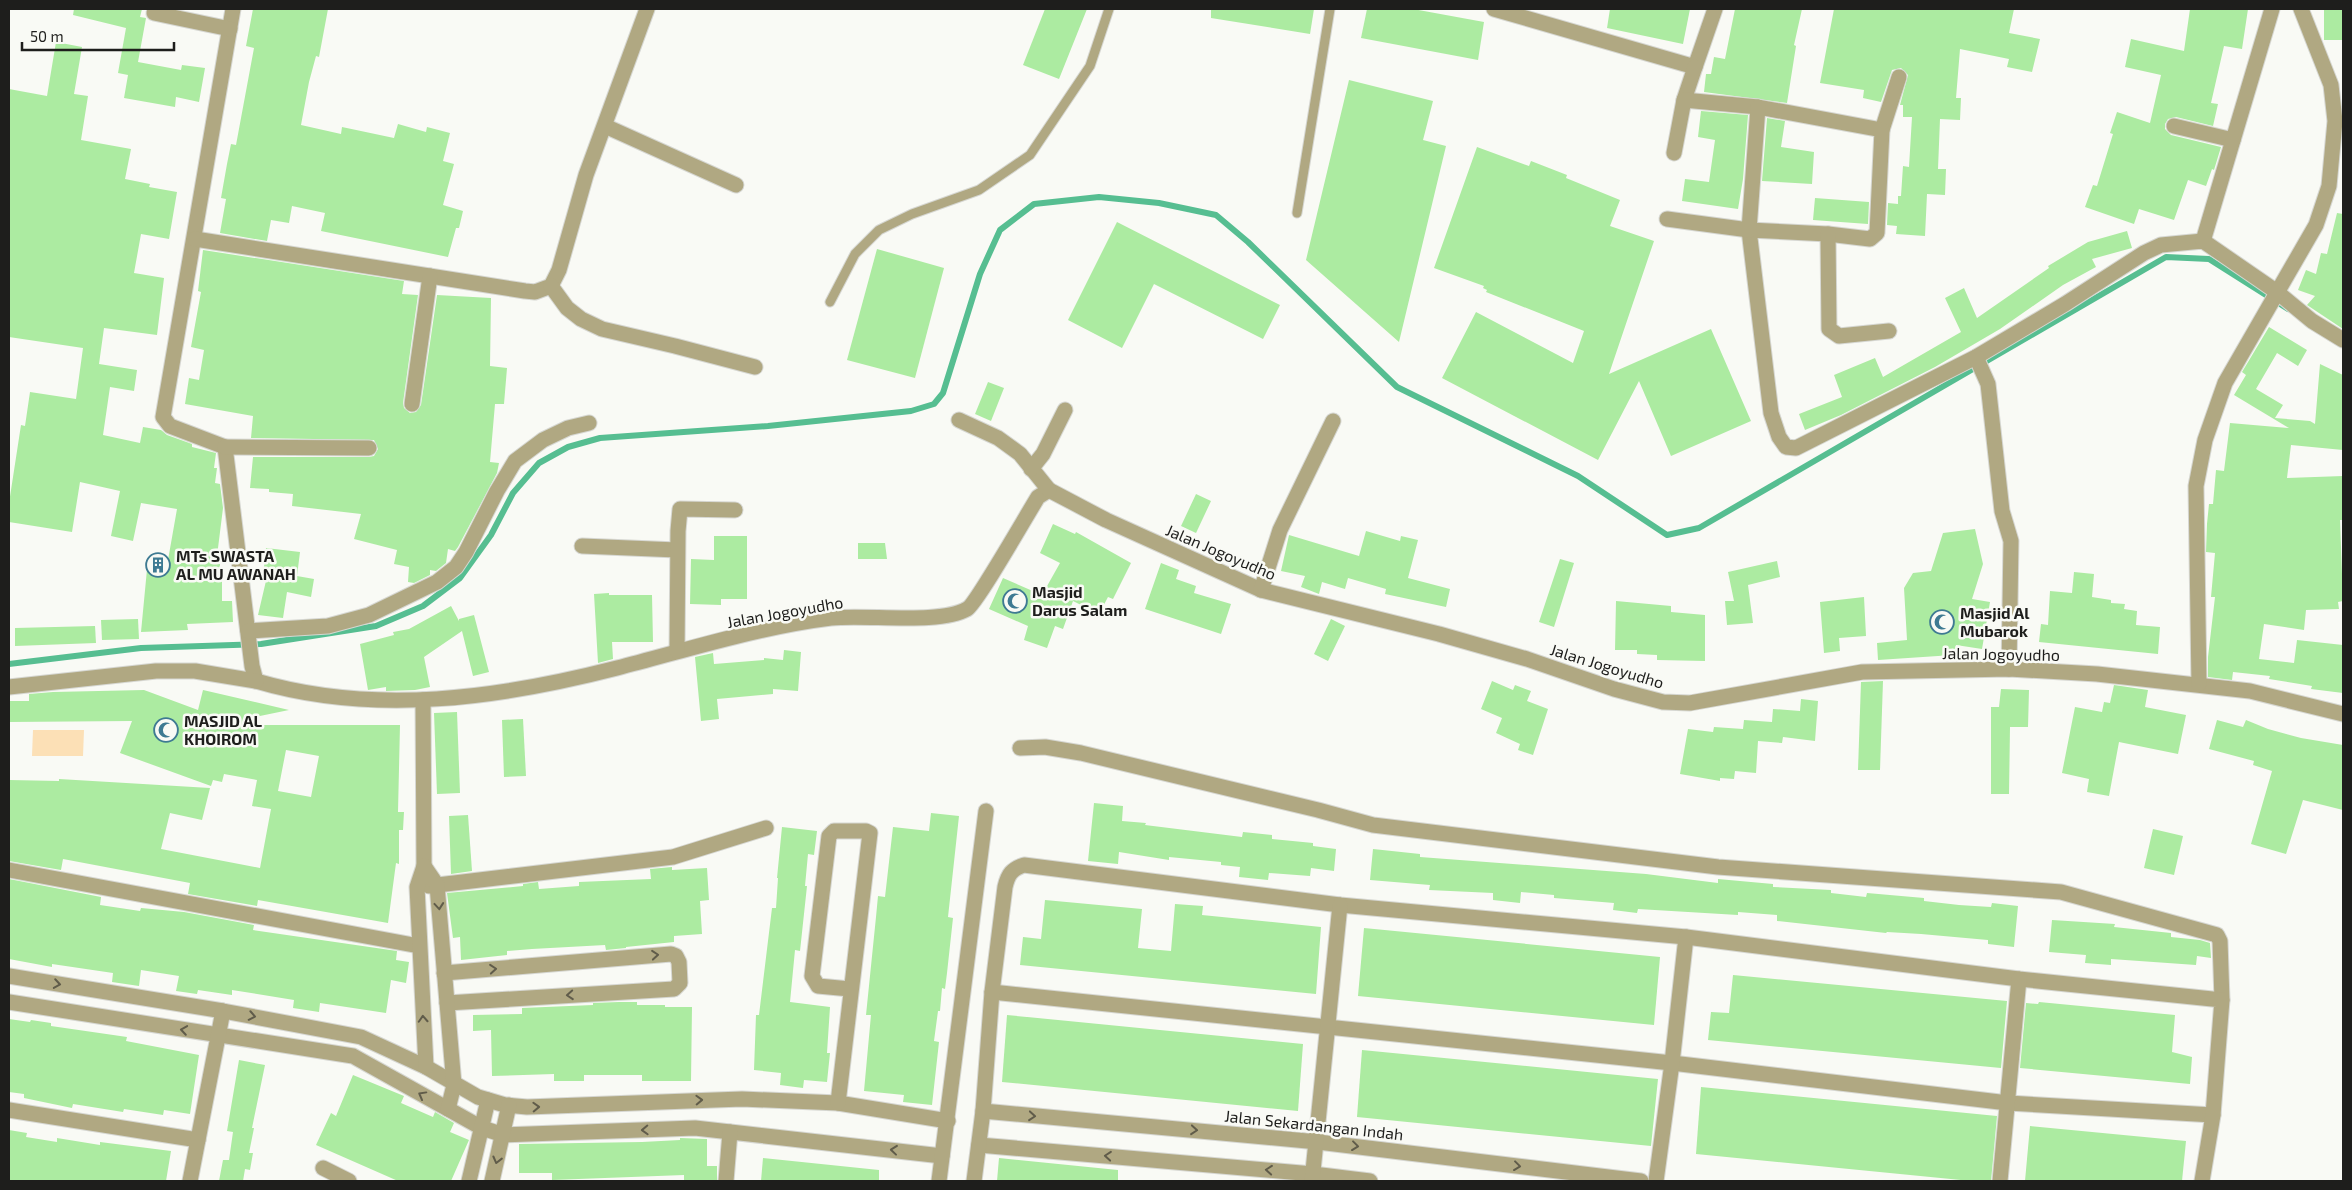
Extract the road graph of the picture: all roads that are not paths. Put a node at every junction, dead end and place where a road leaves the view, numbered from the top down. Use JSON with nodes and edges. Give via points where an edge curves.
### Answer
{"nodes":[{"id":1,"x":233,"y":9,"type":"edge"},
{"id":2,"x":647,"y":9,"type":"edge"},
{"id":3,"x":1108,"y":9,"type":"edge"},
{"id":4,"x":1330,"y":9,"type":"edge"},
{"id":5,"x":1494,"y":9,"type":"edge"},
{"id":6,"x":1715,"y":9,"type":"edge"},
{"id":7,"x":2272,"y":9,"type":"edge"},
{"id":8,"x":2301,"y":9,"type":"edge"},
{"id":9,"x":154,"y":14,"type":"dead end"},
{"id":10,"x":230,"y":29,"type":"junction"},
{"id":11,"x":1695,"y":67,"type":"junction"},
{"id":12,"x":1899,"y":77,"type":"dead end"},
{"id":13,"x":1684,"y":100,"type":"junction"},
{"id":14,"x":1758,"y":108,"type":"junction"},
{"id":15,"x":605,"y":126,"type":"junction"},
{"id":16,"x":2174,"y":126,"type":"dead end"},
{"id":17,"x":1882,"y":130,"type":"junction"},
{"id":18,"x":2233,"y":140,"type":"junction"},
{"id":19,"x":1674,"y":153,"type":"dead end"},
{"id":20,"x":736,"y":185,"type":"dead end"},
{"id":21,"x":1297,"y":213,"type":"dead end"},
{"id":22,"x":1666,"y":219,"type":"dead end"},
{"id":23,"x":1749,"y":230,"type":"junction"},
{"id":24,"x":1828,"y":234,"type":"junction"},
{"id":25,"x":195,"y":239,"type":"junction"},
{"id":26,"x":2203,"y":241,"type":"junction"},
{"id":27,"x":430,"y":276,"type":"junction"},
{"id":28,"x":551,"y":286,"type":"junction"},
{"id":29,"x":2275,"y":295,"type":"junction"},
{"id":30,"x":830,"y":302,"type":"dead end"},
{"id":31,"x":1889,"y":331,"type":"dead end"},
{"id":32,"x":2343,"y":340,"type":"edge"},
{"id":33,"x":1976,"y":358,"type":"junction"},
{"id":34,"x":755,"y":367,"type":"dead end"},
{"id":35,"x":412,"y":404,"type":"dead end"},
{"id":36,"x":1065,"y":410,"type":"dead end"},
{"id":37,"x":959,"y":420,"type":"dead end"},
{"id":38,"x":1333,"y":421,"type":"dead end"},
{"id":39,"x":588,"y":423,"type":"dead end"},
{"id":40,"x":225,"y":447,"type":"junction"},
{"id":41,"x":369,"y":448,"type":"dead end"},
{"id":42,"x":1032,"y":469,"type":"junction"},
{"id":43,"x":1049,"y":490,"type":"junction"},
{"id":44,"x":735,"y":510,"type":"dead end"},
{"id":45,"x":582,"y":546,"type":"dead end"},
{"id":46,"x":677,"y":550,"type":"junction"},
{"id":47,"x":1261,"y":590,"type":"junction"},
{"id":48,"x":249,"y":637,"type":"junction"},
{"id":49,"x":677,"y":652,"type":"junction"},
{"id":50,"x":2009,"y":669,"type":"junction"},
{"id":51,"x":254,"y":674,"type":"junction"},
{"id":52,"x":2199,"y":684,"type":"junction"},
{"id":53,"x":9,"y":687,"type":"edge"},
{"id":54,"x":423,"y":700,"type":"junction"},
{"id":55,"x":2343,"y":714,"type":"edge"},
{"id":56,"x":1020,"y":748,"type":"dead end"},
{"id":57,"x":986,"y":812,"type":"dead end"},
{"id":58,"x":766,"y":828,"type":"dead end"},
{"id":59,"x":424,"y":866,"type":"junction"},
{"id":60,"x":9,"y":870,"type":"edge"},
{"id":61,"x":437,"y":885,"type":"junction"},
{"id":62,"x":416,"y":887,"type":"junction"},
{"id":63,"x":1340,"y":905,"type":"junction"},
{"id":64,"x":1686,"y":937,"type":"junction"},
{"id":65,"x":418,"y":946,"type":"junction"},
{"id":66,"x":444,"y":973,"type":"junction"},
{"id":67,"x":9,"y":976,"type":"edge"},
{"id":68,"x":2019,"y":979,"type":"junction"},
{"id":69,"x":850,"y":989,"type":"junction"},
{"id":70,"x":992,"y":992,"type":"junction"},
{"id":71,"x":2222,"y":1000,"type":"junction"},
{"id":72,"x":9,"y":1002,"type":"edge"},
{"id":73,"x":447,"y":1003,"type":"junction"},
{"id":74,"x":223,"y":1011,"type":"junction"},
{"id":75,"x":1329,"y":1026,"type":"junction"},
{"id":76,"x":219,"y":1036,"type":"junction"},
{"id":77,"x":1672,"y":1063,"type":"junction"},
{"id":78,"x":426,"y":1067,"type":"junction"},
{"id":79,"x":454,"y":1085,"type":"junction"},
{"id":80,"x":488,"y":1100,"type":"junction"},
{"id":81,"x":2008,"y":1102,"type":"junction"},
{"id":82,"x":838,"y":1103,"type":"junction"},
{"id":83,"x":509,"y":1105,"type":"junction"},
{"id":84,"x":448,"y":1109,"type":"junction"},
{"id":85,"x":9,"y":1110,"type":"edge"},
{"id":86,"x":983,"y":1111,"type":"junction"},
{"id":87,"x":2213,"y":1115,"type":"junction"},
{"id":88,"x":948,"y":1121,"type":"junction"},
{"id":89,"x":482,"y":1128,"type":"junction"},
{"id":90,"x":730,"y":1132,"type":"junction"},
{"id":91,"x":504,"y":1135,"type":"junction"},
{"id":92,"x":198,"y":1140,"type":"junction"},
{"id":93,"x":1318,"y":1142,"type":"junction"},
{"id":94,"x":979,"y":1145,"type":"junction"},
{"id":95,"x":942,"y":1156,"type":"junction"},
{"id":96,"x":323,"y":1168,"type":"dead end"},
{"id":97,"x":1313,"y":1178,"type":"edge"},
{"id":98,"x":190,"y":1181,"type":"edge"},
{"id":99,"x":349,"y":1181,"type":"edge"},
{"id":100,"x":469,"y":1181,"type":"edge"},
{"id":101,"x":492,"y":1181,"type":"edge"},
{"id":102,"x":726,"y":1181,"type":"edge"},
{"id":103,"x":939,"y":1181,"type":"edge"},
{"id":104,"x":974,"y":1181,"type":"edge"},
{"id":105,"x":1370,"y":1181,"type":"edge"},
{"id":106,"x":1641,"y":1181,"type":"edge"},
{"id":107,"x":1656,"y":1181,"type":"edge"},
{"id":108,"x":2000,"y":1181,"type":"edge"},
{"id":109,"x":2202,"y":1181,"type":"edge"}],
"edges":[{"from":1,"to":10,"type":"street"},
{"from":2,"to":15,"type":"street"},
{"from":3,"to":30,"type":"lane","via":[[1090,66],[1030,155],[979,190],[912,214],[879,230],[855,254]]},
{"from":4,"to":21,"type":"lane"},
{"from":5,"to":11,"type":"street"},
{"from":6,"to":11,"type":"street"},
{"from":7,"to":18,"type":"street"},
{"from":8,"to":29,"type":"street","via":[[2331,85],[2335,120],[2330,178],[2316,225]]},
{"from":9,"to":10,"type":"street"},
{"from":10,"to":25,"type":"street"},
{"from":11,"to":13,"type":"street"},
{"from":12,"to":17,"type":"street"},
{"from":13,"to":14,"type":"street"},
{"from":13,"to":19,"type":"street"},
{"from":14,"to":17,"type":"street"},
{"from":14,"to":23,"type":"street"},
{"from":15,"to":20,"type":"street"},
{"from":15,"to":28,"type":"street"},
{"from":16,"to":18,"type":"street"},
{"from":17,"to":24,"type":"street","via":[[1877,233],[1870,239]]},
{"from":18,"to":26,"type":"street"},
{"from":22,"to":23,"type":"street"},
{"from":23,"to":24,"type":"street"},
{"from":23,"to":33,"type":"street","via":[[1771,413],[1786,447],[1796,448]]},
{"from":24,"to":31,"type":"street","via":[[1829,329],[1839,336]]},
{"from":25,"to":27,"type":"street"},
{"from":25,"to":40,"type":"street","via":[[163,417],[170,426]]},
{"from":26,"to":29,"type":"street"},
{"from":26,"to":33,"type":"street","via":[[2186,240],[2161,245],[2144,253]]},
{"from":27,"to":28,"type":"street","via":[[535,292]]},
{"from":27,"to":35,"type":"street"},
{"from":28,"to":34,"type":"street","via":[[567,308],[602,329]]},
{"from":29,"to":32,"type":"street"},
{"from":29,"to":52,"type":"street","via":[[2224,383],[2205,440],[2196,486]]},
{"from":33,"to":50,"type":"street","via":[[1988,384],[2002,511],[2011,541]]},
{"from":36,"to":42,"type":"street"},
{"from":37,"to":42,"type":"street","via":[[998,438],[1020,454]]},
{"from":38,"to":47,"type":"street","via":[[1280,530]]},
{"from":39,"to":48,"type":"street","via":[[543,440],[515,461],[466,552],[456,567],[438,582],[369,615],[336,624]]},
{"from":40,"to":41,"type":"street"},
{"from":40,"to":48,"type":"street"},
{"from":42,"to":43,"type":"street"},
{"from":43,"to":47,"type":"street","name":"Jalan Jogoyudho","via":[[1106,520]]},
{"from":43,"to":49,"type":"street","name":"Jalan Jogoyudho","via":[[1038,497],[970,608],[959,613],[948,616],[831,618]]},
{"from":44,"to":46,"type":"street","via":[[680,510]]},
{"from":45,"to":46,"type":"street"},
{"from":46,"to":49,"type":"street"},
{"from":47,"to":50,"type":"street","name":"Jalan Jogoyudho","via":[[1439,634],[1663,702],[1690,703],[1862,672]]},
{"from":48,"to":51,"type":"street"},
{"from":49,"to":54,"type":"street","name":"Jalan Jogoyudho","via":[[487,695]]},
{"from":50,"to":52,"type":"street","name":"Jalan Jogoyudho"},
{"from":51,"to":53,"type":"street","name":"Jalan Jogoyudho","via":[[156,671]]},
{"from":51,"to":54,"type":"street","name":"Jalan Jogoyudho","via":[[280,688],[384,701]]},
{"from":52,"to":55,"type":"street","name":"Jalan Jogoyudho","via":[[2250,690]]},
{"from":54,"to":59,"type":"street"},
{"from":56,"to":71,"type":"street","via":[[1045,747],[1081,753],[1373,825],[1718,867],[2061,892],[2217,935],[2220,940]]},
{"from":57,"to":88,"type":"street"},
{"from":58,"to":61,"type":"street","via":[[673,857]]},
{"from":59,"to":61,"type":"street"},
{"from":59,"to":62,"type":"street"},
{"from":60,"to":65,"type":"street"},
{"from":61,"to":62,"type":"street"},
{"from":61,"to":66,"type":"street","one_way":true},
{"from":62,"to":65,"type":"street"},
{"from":63,"to":64,"type":"street"},
{"from":63,"to":70,"type":"street","via":[[1024,865],[1015,868],[1008,876],[1005,887]]},
{"from":63,"to":75,"type":"street"},
{"from":64,"to":68,"type":"street"},
{"from":64,"to":77,"type":"street"},
{"from":78,"to":65,"type":"street","one_way":true},
{"from":66,"to":73,"type":"street"},
{"from":66,"to":73,"type":"street","one_way":true,"via":[[671,954],[679,962],[680,983],[674,989]]},
{"from":67,"to":74,"type":"street","one_way":true},
{"from":68,"to":71,"type":"street"},
{"from":68,"to":81,"type":"street"},
{"from":69,"to":69,"type":"street","via":[[818,986],[812,976],[829,834],[834,830],[870,833]]},
{"from":69,"to":82,"type":"street"},
{"from":70,"to":75,"type":"street"},
{"from":70,"to":86,"type":"street"},
{"from":71,"to":87,"type":"street"},
{"from":76,"to":72,"type":"street","one_way":true},
{"from":73,"to":79,"type":"street"},
{"from":74,"to":76,"type":"street"},
{"from":74,"to":78,"type":"street","one_way":true,"via":[[361,1037]]},
{"from":75,"to":77,"type":"street"},
{"from":75,"to":93,"type":"street"},
{"from":84,"to":76,"type":"street","one_way":true,"via":[[353,1056]]},
{"from":76,"to":92,"type":"street"},
{"from":77,"to":81,"type":"street"},
{"from":77,"to":107,"type":"street"},
{"from":78,"to":79,"type":"street"},
{"from":79,"to":80,"type":"street"},
{"from":79,"to":84,"type":"street"},
{"from":80,"to":83,"type":"street"},
{"from":80,"to":89,"type":"street"},
{"from":81,"to":87,"type":"street"},
{"from":81,"to":108,"type":"street"},
{"from":83,"to":82,"type":"street","one_way":true,"via":[[742,1099]]},
{"from":82,"to":88,"type":"street"},
{"from":83,"to":91,"type":"street"},
{"from":84,"to":89,"type":"street"},
{"from":85,"to":92,"type":"street"},
{"from":86,"to":93,"type":"street","name":"Jalan Sekardangan Indah","one_way":true},
{"from":86,"to":94,"type":"street"},
{"from":87,"to":109,"type":"street"},
{"from":88,"to":95,"type":"street"},
{"from":89,"to":91,"type":"street"},
{"from":89,"to":100,"type":"street"},
{"from":90,"to":91,"type":"street","one_way":true,"via":[[695,1128]]},
{"from":95,"to":90,"type":"street","one_way":true},
{"from":90,"to":102,"type":"street"},
{"from":91,"to":101,"type":"street","one_way":true},
{"from":92,"to":98,"type":"street"},
{"from":93,"to":97,"type":"street"},
{"from":93,"to":106,"type":"street","name":"Jalan Sekardangan Indah","one_way":true},
{"from":97,"to":94,"type":"street","one_way":true},
{"from":94,"to":104,"type":"street"},
{"from":95,"to":103,"type":"street"},
{"from":96,"to":99,"type":"street"},
{"from":97,"to":105,"type":"street"}]}
